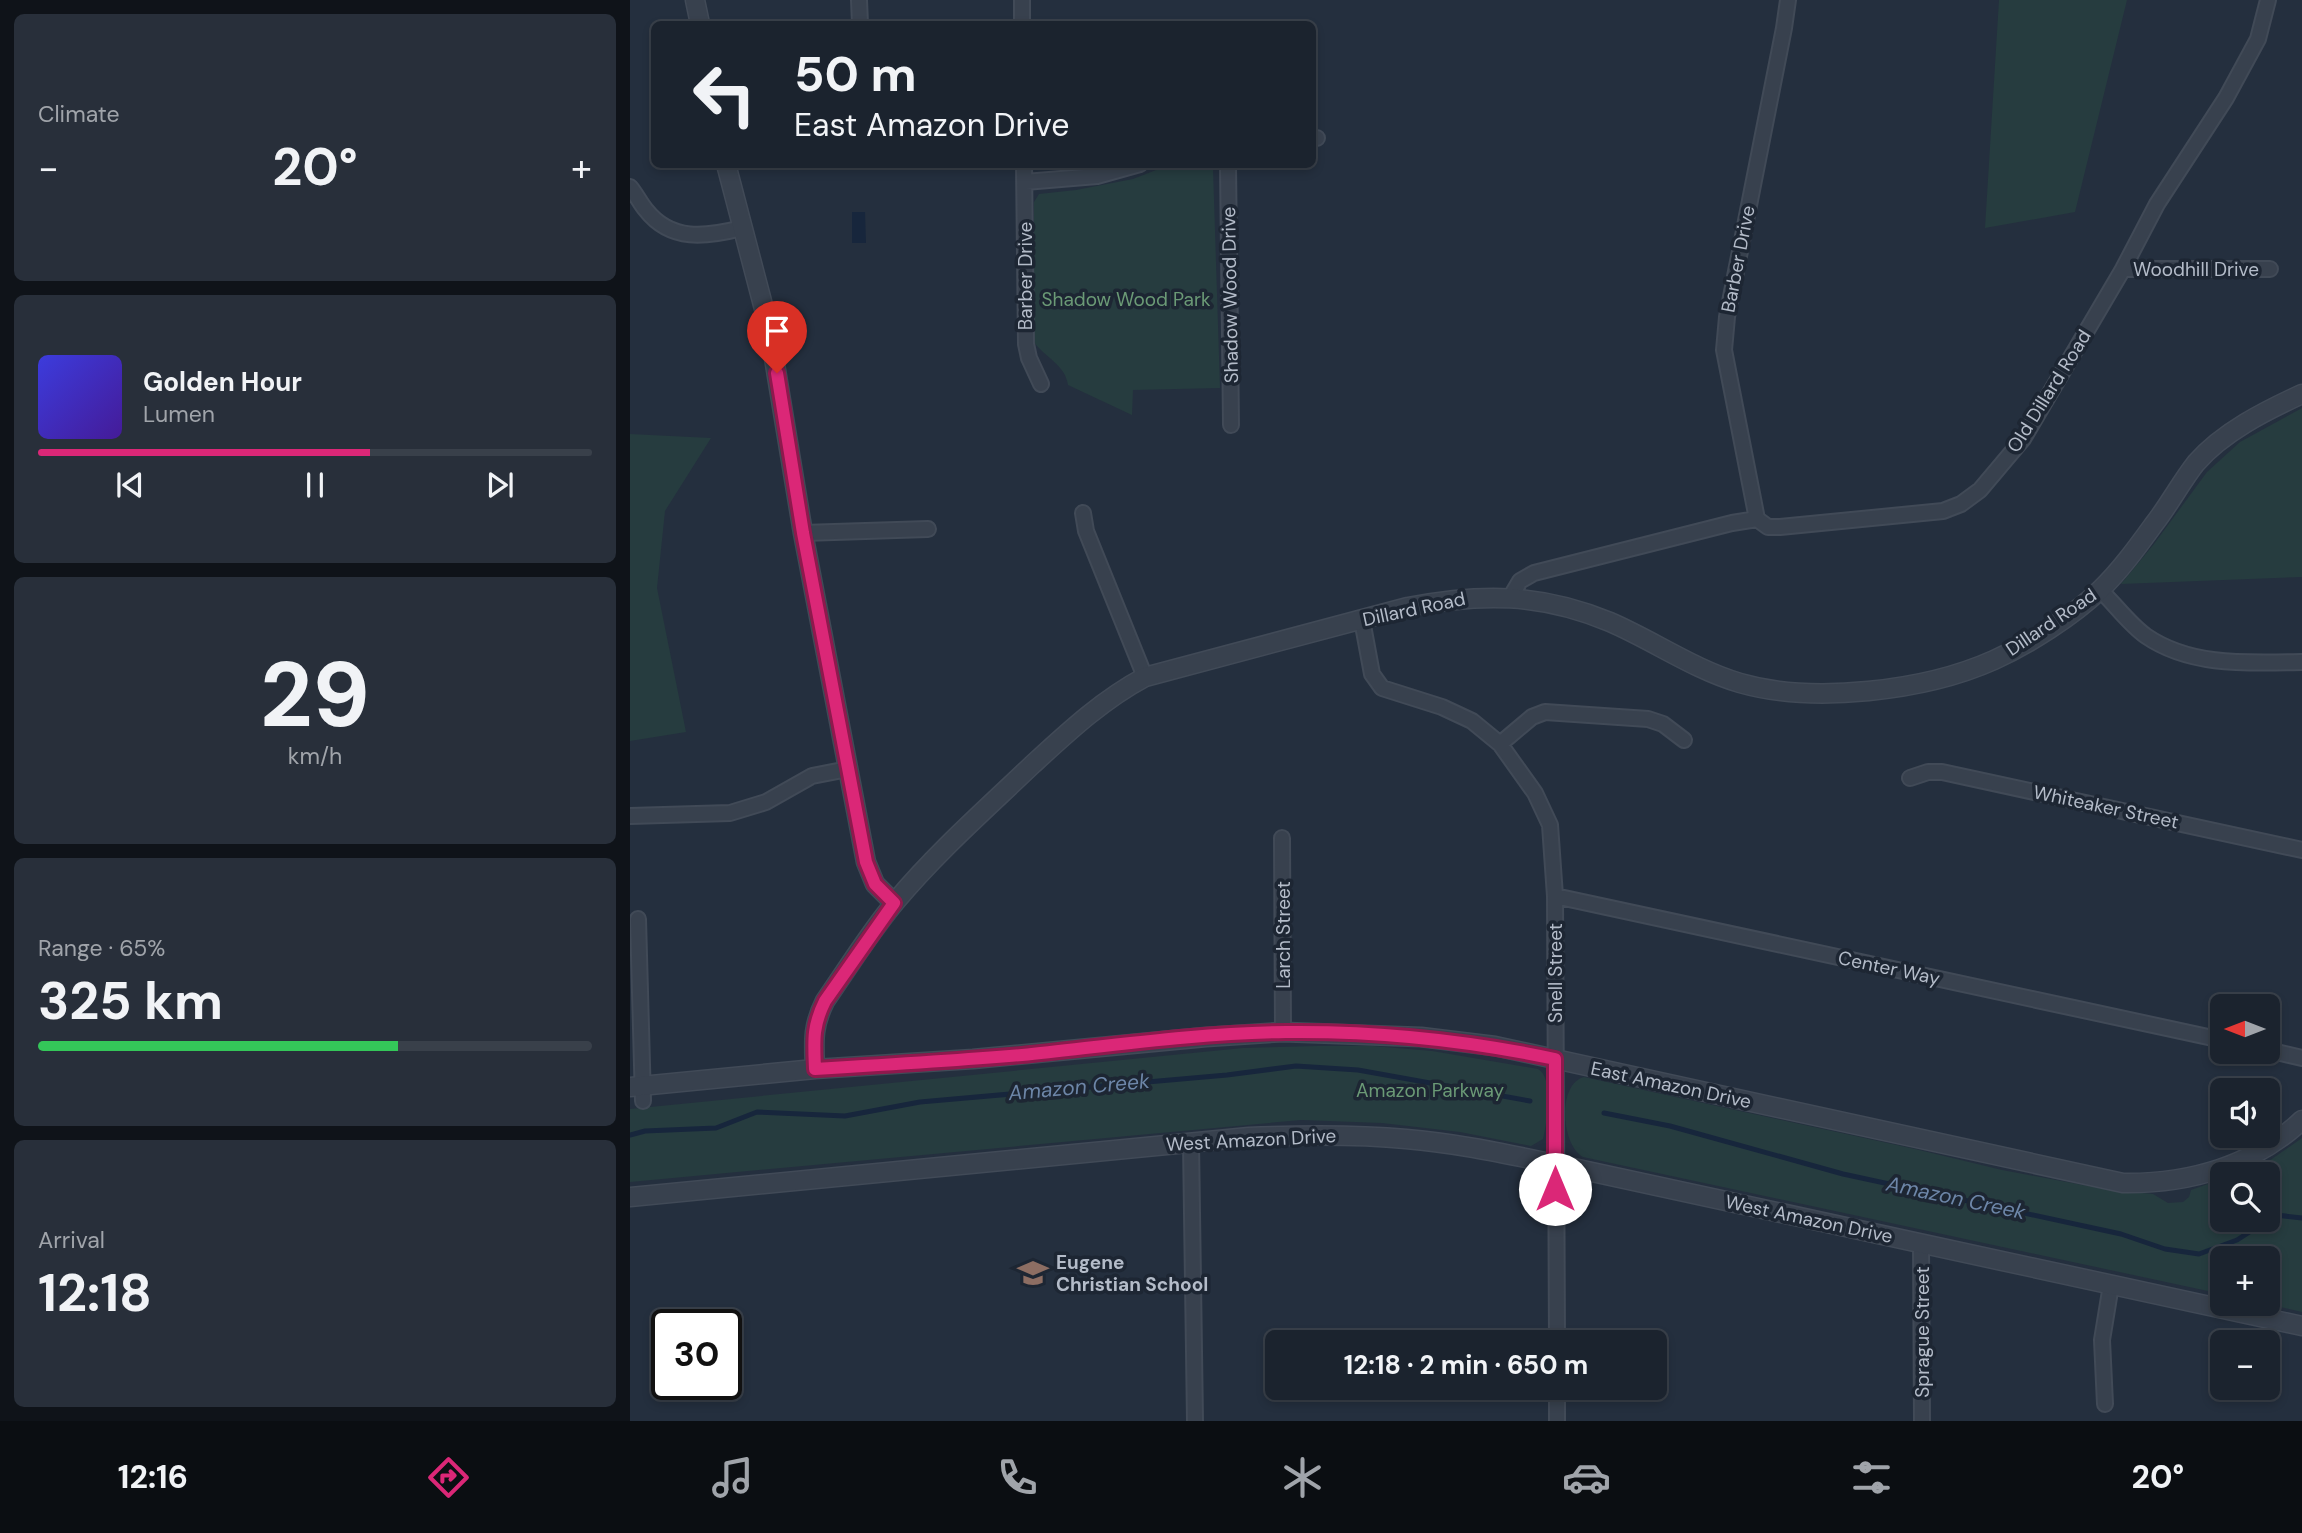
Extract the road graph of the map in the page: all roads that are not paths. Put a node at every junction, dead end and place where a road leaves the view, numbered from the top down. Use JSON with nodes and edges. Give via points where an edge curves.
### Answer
{"nodes":[{"id":1,"x":695,"y":0,"type":"edge"},
{"id":2,"x":859,"y":0,"type":"edge"},
{"id":3,"x":1022,"y":0,"type":"edge"},
{"id":4,"x":1788,"y":0,"type":"edge"},
{"id":5,"x":2268,"y":0,"type":"edge"},
{"id":6,"x":699,"y":21,"type":"edge"},
{"id":7,"x":859,"y":21,"type":"edge"},
{"id":8,"x":1022,"y":21,"type":"edge"},
{"id":9,"x":727,"y":168,"type":"edge"},
{"id":10,"x":1024,"y":168,"type":"edge"},
{"id":11,"x":1126,"y":168,"type":"edge"},
{"id":12,"x":1228,"y":168,"type":"edge"},
{"id":13,"x":1025,"y":182,"type":"junction"},
{"id":14,"x":630,"y":187,"type":"edge"},
{"id":15,"x":742,"y":228,"type":"junction"},
{"id":16,"x":2123,"y":269,"type":"junction"},
{"id":17,"x":2270,"y":269,"type":"dead end"},
{"id":18,"x":1041,"y":384,"type":"dead end"},
{"id":19,"x":2302,"y":394,"type":"edge"},
{"id":20,"x":1231,"y":425,"type":"dead end"},
{"id":21,"x":1083,"y":513,"type":"dead end"},
{"id":22,"x":1756,"y":519,"type":"junction"},
{"id":23,"x":928,"y":530,"type":"dead end"},
{"id":24,"x":803,"y":533,"type":"junction"},
{"id":25,"x":2100,"y":590,"type":"junction"},
{"id":26,"x":1510,"y":598,"type":"junction"},
{"id":27,"x":1362,"y":620,"type":"junction"},
{"id":28,"x":2302,"y":662,"type":"edge"},
{"id":29,"x":1146,"y":677,"type":"junction"},
{"id":30,"x":1684,"y":740,"type":"dead end"},
{"id":31,"x":1500,"y":744,"type":"junction"},
{"id":32,"x":848,"y":769,"type":"junction"},
{"id":33,"x":1910,"y":778,"type":"dead end"},
{"id":34,"x":630,"y":817,"type":"edge"},
{"id":35,"x":1282,"y":838,"type":"dead end"},
{"id":36,"x":2302,"y":850,"type":"edge"},
{"id":37,"x":1555,"y":896,"type":"junction"},
{"id":38,"x":894,"y":903,"type":"junction"},
{"id":39,"x":638,"y":919,"type":"dead end"},
{"id":40,"x":1283,"y":1032,"type":"junction"},
{"id":41,"x":2210,"y":1037,"type":"edge"},
{"id":42,"x":2280,"y":1053,"type":"edge"},
{"id":43,"x":2302,"y":1058,"type":"edge"},
{"id":44,"x":1555,"y":1059,"type":"junction"},
{"id":45,"x":815,"y":1069,"type":"junction"},
{"id":46,"x":638,"y":1091,"type":"edge"},
{"id":47,"x":2302,"y":1121,"type":"edge"},
{"id":48,"x":1191,"y":1143,"type":"junction"},
{"id":49,"x":1555,"y":1164,"type":"junction"},
{"id":50,"x":630,"y":1198,"type":"edge"},
{"id":51,"x":1921,"y":1243,"type":"junction"},
{"id":52,"x":2111,"y":1285,"type":"junction"},
{"id":53,"x":2302,"y":1326,"type":"edge"},
{"id":54,"x":1557,"y":1330,"type":"edge"},
{"id":55,"x":1557,"y":1400,"type":"edge"},
{"id":56,"x":2105,"y":1404,"type":"dead end"},
{"id":57,"x":1195,"y":1421,"type":"edge"},
{"id":58,"x":1557,"y":1421,"type":"edge"},
{"id":59,"x":1922,"y":1421,"type":"edge"}],
"edges":[{"from":1,"to":6,"type":"street"},
{"from":2,"to":7,"type":"street"},
{"from":3,"to":8,"type":"street"},
{"from":4,"to":22,"type":"street","name":"Barber Drive","via":[[1724,350]]},
{"from":5,"to":16,"type":"street","name":"Old Dillard Road","via":[[2258,39],[2157,204]]},
{"from":9,"to":15,"type":"street"},
{"from":10,"to":13,"type":"street","name":"Barber Drive"},
{"from":11,"to":13,"type":"street","via":[[1097,176]]},
{"from":12,"to":20,"type":"street","name":"Shadow Wood Drive"},
{"from":13,"to":18,"type":"street","name":"Barber Drive","via":[[1026,344]]},
{"from":14,"to":15,"type":"street","via":[[653,218],[682,234],[704,236]]},
{"from":15,"to":24,"type":"street","via":[[769,328]]},
{"from":16,"to":17,"type":"street","name":"Woodhill Drive"},
{"from":16,"to":22,"type":"street","name":"Old Dillard Road","via":[[2023,439],[1980,490],[1961,504],[1926,513],[1780,527],[1768,527]]},
{"from":19,"to":25,"type":"street","name":"Dillard Road","via":[[2232,433],[2197,462],[2154,525]]},
{"from":21,"to":29,"type":"street","via":[[1086,531]]},
{"from":22,"to":26,"type":"street","name":"Old Dillard Road","via":[[1534,573],[1520,581]]},
{"from":23,"to":24,"type":"street"},
{"from":24,"to":32,"type":"street"},
{"from":25,"to":26,"type":"street","name":"Dillard Road","via":[[2025,644],[1963,672],[1908,686],[1814,692],[1739,683],[1611,623],[1555,605]]},
{"from":25,"to":28,"type":"street","via":[[2144,635],[2175,652],[2221,661]]},
{"from":26,"to":27,"type":"street","name":"Dillard Road","via":[[1452,598]]},
{"from":27,"to":29,"type":"street","name":"Dillard Road"},
{"from":27,"to":31,"type":"street","name":"Snell Street","via":[[1372,674],[1382,688],[1472,721]]},
{"from":29,"to":38,"type":"street","name":"Dillard Road","via":[[1097,707],[951,842]]},
{"from":30,"to":31,"type":"street","via":[[1648,719],[1545,712]]},
{"from":31,"to":37,"type":"street","name":"Snell Street","via":[[1544,808],[1553,844]]},
{"from":32,"to":34,"type":"street","via":[[812,776],[766,802],[730,813]]},
{"from":32,"to":38,"type":"street","via":[[870,874]]},
{"from":33,"to":36,"type":"street","name":"Whiteaker Street","via":[[1942,772]]},
{"from":35,"to":40,"type":"street","name":"Larch Street"},
{"from":37,"to":41,"type":"street","name":"Center Way"},
{"from":37,"to":44,"type":"street","name":"Snell Street"},
{"from":38,"to":45,"type":"street","name":"Dillard Road","via":[[825,1001],[813,1036]]},
{"from":39,"to":46,"type":"street","name":"East Amazon Drive"},
{"from":40,"to":44,"type":"street","name":"East Amazon Drive","via":[[1421,1037]]},
{"from":40,"to":45,"type":"street","name":"East Amazon Drive"},
{"from":42,"to":43,"type":"street"},
{"from":44,"to":47,"type":"street","name":"East Amazon Drive","via":[[2123,1183],[2170,1181],[2221,1169],[2269,1148]]},
{"from":44,"to":49,"type":"street","name":"Snell Street"},
{"from":45,"to":46,"type":"street","name":"East Amazon Drive"},
{"from":48,"to":49,"type":"street","name":"West Amazon Drive","via":[[1351,1135],[1458,1145]]},
{"from":48,"to":50,"type":"street","name":"West Amazon Drive"},
{"from":48,"to":57,"type":"street"},
{"from":49,"to":51,"type":"street","name":"West Amazon Drive"},
{"from":49,"to":54,"type":"street","name":"Snell Street"},
{"from":51,"to":52,"type":"street","name":"West Amazon Drive"},
{"from":51,"to":59,"type":"street","name":"Sprague Street"},
{"from":52,"to":53,"type":"street","name":"West Amazon Drive"},
{"from":52,"to":56,"type":"street","via":[[2102,1340]]},
{"from":55,"to":58,"type":"street"}]}
